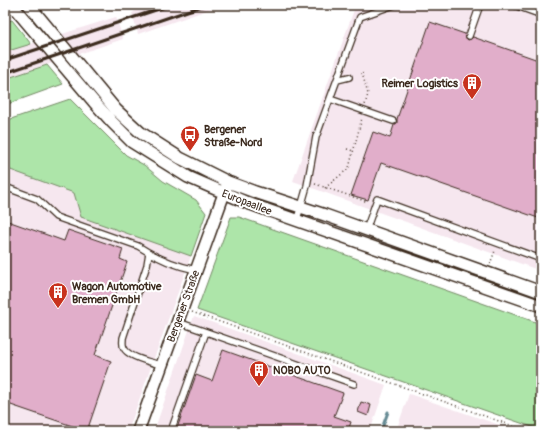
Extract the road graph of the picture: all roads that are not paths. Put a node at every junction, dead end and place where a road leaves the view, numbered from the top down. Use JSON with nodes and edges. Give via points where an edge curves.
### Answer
{"nodes":[{"id":1,"x":12,"y":5,"type":"edge"},
{"id":2,"x":29,"y":5,"type":"edge"},
{"id":3,"x":394,"y":5,"type":"edge"},
{"id":4,"x":480,"y":5,"type":"edge"},
{"id":5,"x":514,"y":5,"type":"edge"},
{"id":6,"x":541,"y":16,"type":"edge"},
{"id":7,"x":469,"y":36,"type":"dead end"},
{"id":8,"x":349,"y":77,"type":"dead end"},
{"id":9,"x":337,"y":80,"type":"junction"},
{"id":10,"x":330,"y":99,"type":"junction"},
{"id":11,"x":393,"y":121,"type":"dead end"},
{"id":12,"x":228,"y":182,"type":"junction"},
{"id":13,"x":5,"y":187,"type":"edge"},
{"id":14,"x":224,"y":194,"type":"junction"},
{"id":15,"x":301,"y":207,"type":"junction"},
{"id":16,"x":325,"y":216,"type":"junction"},
{"id":17,"x":296,"y":221,"type":"junction"},
{"id":18,"x":319,"y":228,"type":"junction"},
{"id":19,"x":366,"y":230,"type":"junction"},
{"id":20,"x":149,"y":253,"type":"junction"},
{"id":21,"x":541,"y":259,"type":"edge"},
{"id":22,"x":196,"y":270,"type":"junction"},
{"id":23,"x":541,"y":292,"type":"edge"},
{"id":24,"x":541,"y":306,"type":"edge"},
{"id":25,"x":178,"y":322,"type":"junction"},
{"id":26,"x":206,"y":332,"type":"junction"},
{"id":27,"x":162,"y":365,"type":"junction"},
{"id":28,"x":354,"y":384,"type":"dead end"},
{"id":29,"x":138,"y":431,"type":"edge"},
{"id":30,"x":171,"y":431,"type":"edge"}],
"edges":[{"from":1,"to":14,"type":"street","name":"Europaallee","via":[[94,102],[132,142],[188,177]]},
{"from":2,"to":12,"type":"street","name":"Europaallee","via":[[104,97],[141,133],[180,158]]},
{"from":3,"to":9,"type":"lane","via":[[360,17]]},
{"from":4,"to":7,"type":"lane"},
{"from":5,"to":6,"type":"lane"},
{"from":8,"to":9,"type":"lane"},
{"from":9,"to":10,"type":"lane"},
{"from":10,"to":11,"type":"lane"},
{"from":10,"to":15,"type":"lane","via":[[316,137]]},
{"from":12,"to":14,"type":"street","name":"Bergener Straße"},
{"from":12,"to":15,"type":"street","name":"Europaallee"},
{"from":13,"to":20,"type":"lane","via":[[37,198],[56,217],[138,246]]},
{"from":14,"to":17,"type":"street","name":"Europaallee"},
{"from":14,"to":22,"type":"street","name":"Bergener Straße"},
{"from":15,"to":16,"type":"street","name":"Europaallee"},
{"from":15,"to":17,"type":"lane"},
{"from":16,"to":18,"type":"lane"},
{"from":16,"to":19,"type":"street","name":"Europaallee"},
{"from":17,"to":18,"type":"street","name":"Europaallee"},
{"from":18,"to":24,"type":"street","name":"Europaallee"},
{"from":19,"to":21,"type":"lane","via":[[377,199]]},
{"from":19,"to":23,"type":"street","name":"Europaallee"},
{"from":20,"to":22,"type":"lane"},
{"from":20,"to":27,"type":"lane","via":[[123,344],[124,350],[150,363]]},
{"from":22,"to":25,"type":"street","name":"Bergener Straße"},
{"from":25,"to":26,"type":"lane"},
{"from":25,"to":27,"type":"street","name":"Bergener Straße"},
{"from":26,"to":28,"type":"lane"},
{"from":26,"to":30,"type":"lane"},
{"from":27,"to":29,"type":"street","name":"Bergener Straße"}]}
